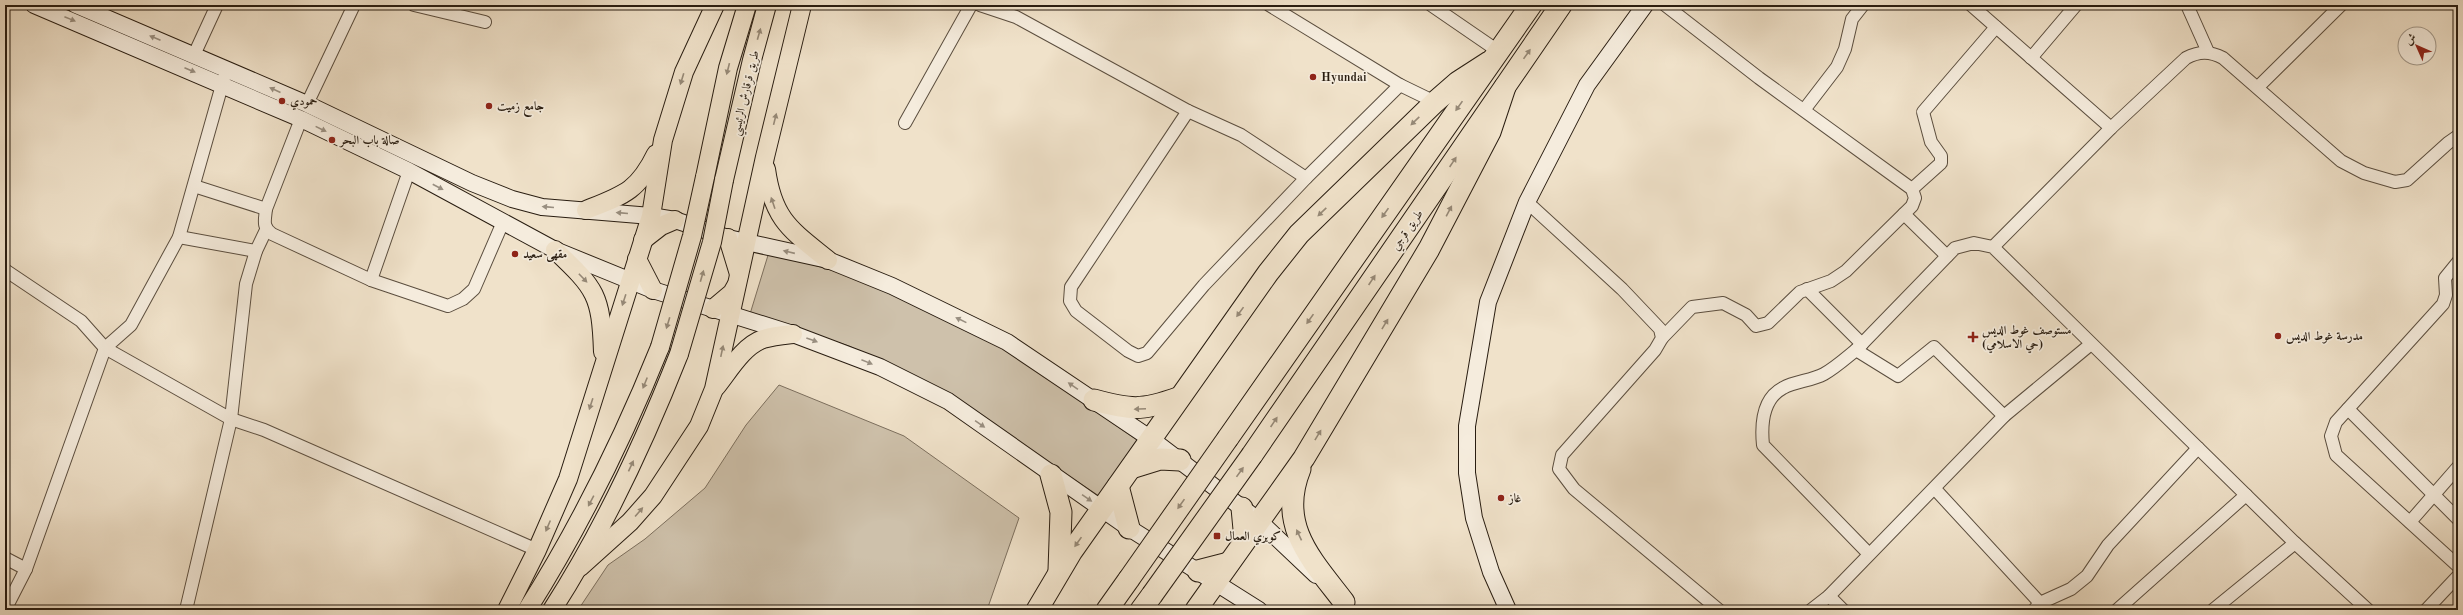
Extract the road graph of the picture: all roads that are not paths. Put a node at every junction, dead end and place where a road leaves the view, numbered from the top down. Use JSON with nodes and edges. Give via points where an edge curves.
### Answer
{"nodes":[{"id":1,"x":34,"y":5,"type":"edge"},
{"id":2,"x":218,"y":5,"type":"edge"},
{"id":3,"x":354,"y":5,"type":"edge"},
{"id":4,"x":414,"y":5,"type":"edge"},
{"id":5,"x":715,"y":5,"type":"edge"},
{"id":6,"x":747,"y":5,"type":"edge"},
{"id":7,"x":767,"y":5,"type":"edge"},
{"id":8,"x":802,"y":5,"type":"edge"},
{"id":9,"x":971,"y":5,"type":"edge"},
{"id":10,"x":980,"y":5,"type":"edge"},
{"id":11,"x":1270,"y":5,"type":"edge"},
{"id":12,"x":1431,"y":5,"type":"edge"},
{"id":13,"x":1531,"y":5,"type":"edge"},
{"id":14,"x":1561,"y":5,"type":"edge"},
{"id":15,"x":1645,"y":5,"type":"edge"},
{"id":16,"x":1665,"y":5,"type":"edge"},
{"id":17,"x":1863,"y":5,"type":"edge"},
{"id":18,"x":1971,"y":5,"type":"edge"},
{"id":19,"x":2076,"y":5,"type":"edge"},
{"id":20,"x":2187,"y":5,"type":"edge"},
{"id":21,"x":2341,"y":5,"type":"edge"},
{"id":22,"x":85,"y":7,"type":"edge"},
{"id":23,"x":485,"y":22,"type":"dead end"},
{"id":24,"x":1996,"y":28,"type":"junction"},
{"id":25,"x":2208,"y":52,"type":"junction"},
{"id":26,"x":194,"y":55,"type":"junction"},
{"id":27,"x":1494,"y":56,"type":"junction"},
{"id":28,"x":2031,"y":58,"type":"junction"},
{"id":29,"x":226,"y":68,"type":"junction"},
{"id":30,"x":223,"y":85,"type":"junction"},
{"id":31,"x":1400,"y":86,"type":"junction"},
{"id":32,"x":1505,"y":86,"type":"junction"},
{"id":33,"x":2258,"y":87,"type":"junction"},
{"id":34,"x":1435,"y":102,"type":"junction"},
{"id":35,"x":307,"y":104,"type":"junction"},
{"id":36,"x":1804,"y":110,"type":"junction"},
{"id":37,"x":1188,"y":111,"type":"junction"},
{"id":38,"x":301,"y":119,"type":"junction"},
{"id":39,"x":904,"y":123,"type":"dead end"},
{"id":40,"x":2111,"y":128,"type":"junction"},
{"id":41,"x":2458,"y":136,"type":"edge"},
{"id":42,"x":663,"y":140,"type":"junction"},
{"id":43,"x":765,"y":157,"type":"junction"},
{"id":44,"x":409,"y":172,"type":"junction"},
{"id":45,"x":1306,"y":178,"type":"junction"},
{"id":46,"x":194,"y":186,"type":"junction"},
{"id":47,"x":1912,"y":189,"type":"junction"},
{"id":48,"x":1527,"y":202,"type":"junction"},
{"id":49,"x":266,"y":209,"type":"junction"},
{"id":50,"x":586,"y":210,"type":"junction"},
{"id":51,"x":1904,"y":214,"type":"junction"},
{"id":52,"x":651,"y":216,"type":"junction"},
{"id":53,"x":675,"y":220,"type":"junction"},
{"id":54,"x":503,"y":222,"type":"junction"},
{"id":55,"x":266,"y":230,"type":"junction"},
{"id":56,"x":179,"y":237,"type":"junction"},
{"id":57,"x":728,"y":238,"type":"junction"},
{"id":58,"x":643,"y":240,"type":"junction"},
{"id":59,"x":746,"y":242,"type":"junction"},
{"id":60,"x":1993,"y":247,"type":"junction"},
{"id":61,"x":556,"y":250,"type":"junction"},
{"id":62,"x":256,"y":251,"type":"junction"},
{"id":63,"x":1947,"y":256,"type":"junction"},
{"id":64,"x":637,"y":259,"type":"junction"},
{"id":65,"x":828,"y":260,"type":"junction"},
{"id":66,"x":2458,"y":262,"type":"edge"},
{"id":67,"x":5,"y":270,"type":"edge"},
{"id":68,"x":738,"y":278,"type":"junction"},
{"id":69,"x":371,"y":280,"type":"junction"},
{"id":70,"x":630,"y":280,"type":"junction"},
{"id":71,"x":653,"y":290,"type":"junction"},
{"id":72,"x":1807,"y":290,"type":"junction"},
{"id":73,"x":713,"y":309,"type":"junction"},
{"id":74,"x":731,"y":315,"type":"junction"},
{"id":75,"x":794,"y":334,"type":"junction"},
{"id":76,"x":1662,"y":338,"type":"junction"},
{"id":77,"x":2091,"y":344,"type":"junction"},
{"id":78,"x":1859,"y":347,"type":"junction"},
{"id":79,"x":106,"y":348,"type":"junction"},
{"id":80,"x":603,"y":366,"type":"junction"},
{"id":81,"x":714,"y":389,"type":"junction"},
{"id":82,"x":1178,"y":398,"type":"junction"},
{"id":83,"x":1094,"y":400,"type":"junction"},
{"id":84,"x":2348,"y":409,"type":"junction"},
{"id":85,"x":2004,"y":416,"type":"junction"},
{"id":86,"x":231,"y":419,"type":"junction"},
{"id":87,"x":1151,"y":439,"type":"junction"},
{"id":88,"x":2198,"y":448,"type":"junction"},
{"id":89,"x":1304,"y":458,"type":"junction"},
{"id":90,"x":1180,"y":460,"type":"junction"},
{"id":91,"x":2458,"y":467,"type":"edge"},
{"id":92,"x":1132,"y":468,"type":"junction"},
{"id":93,"x":1051,"y":475,"type":"junction"},
{"id":94,"x":1118,"y":486,"type":"junction"},
{"id":95,"x":1935,"y":489,"type":"junction"},
{"id":96,"x":2246,"y":495,"type":"junction"},
{"id":97,"x":2433,"y":495,"type":"junction"},
{"id":98,"x":1242,"y":508,"type":"junction"},
{"id":99,"x":1102,"y":509,"type":"junction"},
{"id":100,"x":2458,"y":519,"type":"edge"},
{"id":101,"x":1258,"y":520,"type":"junction"},
{"id":102,"x":2410,"y":522,"type":"junction"},
{"id":103,"x":1129,"y":528,"type":"junction"},
{"id":104,"x":1245,"y":540,"type":"junction"},
{"id":105,"x":2295,"y":543,"type":"junction"},
{"id":106,"x":537,"y":550,"type":"junction"},
{"id":107,"x":1869,"y":554,"type":"junction"},
{"id":108,"x":5,"y":558,"type":"edge"},
{"id":109,"x":1228,"y":563,"type":"junction"},
{"id":110,"x":2458,"y":566,"type":"edge"},
{"id":111,"x":580,"y":567,"type":"junction"},
{"id":112,"x":26,"y":569,"type":"junction"},
{"id":113,"x":1198,"y":572,"type":"junction"},
{"id":114,"x":1059,"y":573,"type":"junction"},
{"id":115,"x":2458,"y":576,"type":"edge"},
{"id":116,"x":1216,"y":582,"type":"junction"},
{"id":117,"x":1829,"y":596,"type":"junction"},
{"id":118,"x":1147,"y":602,"type":"edge"},
{"id":119,"x":1349,"y":606,"type":"edge"},
{"id":120,"x":2037,"y":606,"type":"edge"},
{"id":121,"x":10,"y":608,"type":"edge"},
{"id":122,"x":186,"y":610,"type":"edge"},
{"id":123,"x":507,"y":610,"type":"edge"},
{"id":124,"x":527,"y":610,"type":"edge"},
{"id":125,"x":552,"y":610,"type":"edge"},
{"id":126,"x":1037,"y":610,"type":"edge"},
{"id":127,"x":1107,"y":610,"type":"edge"},
{"id":128,"x":1196,"y":610,"type":"edge"},
{"id":129,"x":1259,"y":610,"type":"edge"},
{"id":130,"x":1508,"y":610,"type":"edge"},
{"id":131,"x":1719,"y":610,"type":"edge"},
{"id":132,"x":1811,"y":610,"type":"edge"},
{"id":133,"x":1843,"y":610,"type":"edge"},
{"id":134,"x":2117,"y":610,"type":"edge"},
{"id":135,"x":2212,"y":610,"type":"edge"},
{"id":136,"x":2368,"y":610,"type":"edge"},
{"id":137,"x":2426,"y":610,"type":"edge"}],
"edges":[{"from":1,"to":30,"type":"main road","one_way":true},
{"from":2,"to":26,"type":"street"},
{"from":3,"to":35,"type":"street"},
{"from":4,"to":23,"type":"street"},
{"from":5,"to":42,"type":"main road","one_way":true,"via":[[684,72]]},
{"from":6,"to":124,"type":"main road","name":"طريق قرقارش الرئيسي","one_way":true,"bridge":true,"via":[[728,68],[692,236],[660,347],[597,489],[560,559]]},
{"from":111,"to":7,"type":"main road","name":"طريق قرقارش الرئيسي","one_way":true,"bridge":true,"via":[[652,422],[679,354],[712,242],[724,180]]},
{"from":43,"to":8,"type":"main road","one_way":true},
{"from":9,"to":39,"type":"street"},
{"from":10,"to":37,"type":"street","via":[[1016,17]]},
{"from":11,"to":31,"type":"street"},
{"from":12,"to":27,"type":"street"},
{"from":13,"to":27,"type":"highway"},
{"from":32,"to":14,"type":"highway","name":"طريق قرجي","one_way":true},
{"from":15,"to":48,"type":"main road","via":[[1587,85]]},
{"from":16,"to":36,"type":"street"},
{"from":17,"to":36,"type":"street","via":[[1852,19],[1845,49],[1837,66]]},
{"from":18,"to":24,"type":"street"},
{"from":19,"to":28,"type":"street"},
{"from":20,"to":25,"type":"street"},
{"from":21,"to":33,"type":"street"},
{"from":26,"to":22,"type":"main road","one_way":true},
{"from":24,"to":28,"type":"street"},
{"from":24,"to":47,"type":"street","via":[[1923,112],[1931,142],[1941,156],[1941,163]]},
{"from":25,"to":33,"type":"street","via":[[2223,58]]},
{"from":25,"to":40,"type":"street","via":[[2200,52],[2186,58]]},
{"from":26,"to":29,"type":"main road"},
{"from":27,"to":34,"type":"highway"},
{"from":27,"to":127,"type":"highway","one_way":true,"bridge":true},
{"from":28,"to":40,"type":"street"},
{"from":29,"to":30,"type":"street"},
{"from":35,"to":29,"type":"main road","one_way":true},
{"from":30,"to":38,"type":"main road"},
{"from":30,"to":46,"type":"street"},
{"from":31,"to":34,"type":"street"},
{"from":31,"to":45,"type":"street"},
{"from":89,"to":32,"type":"highway","one_way":true,"via":[[1432,243],[1490,132]]},
{"from":118,"to":32,"type":"highway","name":"طريق قرجي","one_way":true,"bridge":true},
{"from":33,"to":41,"type":"street","via":[[2348,166],[2395,182],[2407,180]]},
{"from":34,"to":82,"type":"highway","one_way":true,"via":[[1300,234]]},
{"from":50,"to":35,"type":"main road","one_way":true,"via":[[542,207],[512,199],[472,183]]},
{"from":36,"to":47,"type":"street"},
{"from":37,"to":45,"type":"street","via":[[1241,135]]},
{"from":37,"to":45,"type":"street","via":[[1071,287],[1070,301],[1076,311],[1128,351],[1138,356],[1147,353],[1204,285]]},
{"from":38,"to":44,"type":"main road","one_way":true},
{"from":38,"to":49,"type":"street"},
{"from":40,"to":60,"type":"street"},
{"from":42,"to":50,"type":"main road","via":[[646,174],[633,188],[619,197]]},
{"from":42,"to":52,"type":"main road"},
{"from":43,"to":59,"type":"main road"},
{"from":65,"to":43,"type":"main road","one_way":true,"via":[[795,234],[780,218],[769,188]]},
{"from":44,"to":54,"type":"main road","one_way":true},
{"from":44,"to":69,"type":"street"},
{"from":46,"to":49,"type":"street"},
{"from":46,"to":56,"type":"street"},
{"from":47,"to":51,"type":"street","via":[[1915,198],[1912,206]]},
{"from":48,"to":76,"type":"street","via":[[1622,290],[1660,329]]},
{"from":48,"to":130,"type":"main road","via":[[1488,302],[1467,426],[1467,473],[1474,518]]},
{"from":49,"to":55,"type":"street"},
{"from":52,"to":50,"type":"main road","one_way":true},
{"from":51,"to":63,"type":"street"},
{"from":51,"to":72,"type":"street","via":[[1846,271],[1831,281]]},
{"from":52,"to":53,"type":"main road"},
{"from":52,"to":58,"type":"main road"},
{"from":53,"to":57,"type":"main road"},
{"from":53,"to":58,"type":"main road","via":[[661,226]]},
{"from":54,"to":61,"type":"main road"},
{"from":54,"to":69,"type":"street","via":[[474,289],[455,303],[448,306],[440,305]]},
{"from":55,"to":62,"type":"street"},
{"from":55,"to":69,"type":"street"},
{"from":56,"to":62,"type":"street"},
{"from":56,"to":79,"type":"street","via":[[131,325]]},
{"from":57,"to":59,"type":"main road"},
{"from":57,"to":68,"type":"main road"},
{"from":58,"to":64,"type":"main road"},
{"from":65,"to":59,"type":"main road","one_way":true},
{"from":59,"to":68,"type":"main road"},
{"from":60,"to":63,"type":"street","via":[[1974,243],[1955,248]]},
{"from":60,"to":77,"type":"street"},
{"from":61,"to":70,"type":"main road"},
{"from":61,"to":80,"type":"main road","one_way":true,"via":[[587,281],[598,302],[602,327]]},
{"from":62,"to":86,"type":"street","via":[[246,284]]},
{"from":63,"to":78,"type":"street"},
{"from":64,"to":70,"type":"main road"},
{"from":64,"to":71,"type":"main road"},
{"from":83,"to":65,"type":"main road","one_way":true,"via":[[1007,342],[892,286]]},
{"from":66,"to":84,"type":"street","via":[[2446,278],[2443,304]]},
{"from":67,"to":79,"type":"street","via":[[81,321]]},
{"from":68,"to":73,"type":"main road","via":[[732,293]]},
{"from":68,"to":74,"type":"main road"},
{"from":70,"to":71,"type":"main road"},
{"from":70,"to":80,"type":"main road","one_way":true},
{"from":71,"to":73,"type":"main road"},
{"from":72,"to":76,"type":"street","via":[[1800,292],[1768,323],[1756,326],[1746,315],[1723,303],[1692,307]]},
{"from":72,"to":78,"type":"street"},
{"from":73,"to":74,"type":"main road"},
{"from":74,"to":75,"type":"main road"},
{"from":81,"to":74,"type":"main road","one_way":true},
{"from":75,"to":81,"type":"main road","via":[[762,339],[753,344]]},
{"from":75,"to":93,"type":"main road","one_way":true,"via":[[880,367],[948,401]]},
{"from":76,"to":131,"type":"street","via":[[1655,350],[1562,455],[1559,469],[1574,488],[1608,519]]},
{"from":77,"to":85,"type":"street"},
{"from":77,"to":88,"type":"street"},
{"from":78,"to":85,"type":"street","via":[[1898,376],[1934,347]]},
{"from":78,"to":107,"type":"street","via":[[1824,374],[1782,388],[1768,401],[1762,434],[1764,445]]},
{"from":79,"to":86,"type":"street"},
{"from":79,"to":112,"type":"street"},
{"from":80,"to":106,"type":"main road","one_way":true,"via":[[568,479]]},
{"from":111,"to":81,"type":"main road","one_way":true,"via":[[630,522],[653,496],[699,426]]},
{"from":82,"to":83,"type":"highway","one_way":true,"via":[[1147,408],[1129,409]]},
{"from":82,"to":87,"type":"highway"},
{"from":83,"to":87,"type":"main road"},
{"from":84,"to":97,"type":"street"},
{"from":84,"to":102,"type":"street","via":[[2333,429],[2331,443],[2336,455]]},
{"from":85,"to":95,"type":"street"},
{"from":86,"to":106,"type":"street","via":[[264,430]]},
{"from":86,"to":122,"type":"street"},
{"from":87,"to":90,"type":"main road"},
{"from":87,"to":92,"type":"highway"},
{"from":88,"to":96,"type":"street"},
{"from":88,"to":120,"type":"street","via":[[2108,545],[2086,576],[2071,589],[2056,594]]},
{"from":89,"to":101,"type":"highway"},
{"from":119,"to":89,"type":"highway","one_way":true,"via":[[1308,554],[1294,524],[1292,512],[1296,480]]},
{"from":90,"to":92,"type":"highway","via":[[1160,459]]},
{"from":90,"to":98,"type":"main road"},
{"from":91,"to":97,"type":"street"},
{"from":92,"to":94,"type":"highway"},
{"from":93,"to":99,"type":"main road","one_way":true},
{"from":93,"to":114,"type":"highway","via":[[1061,512]]},
{"from":94,"to":99,"type":"highway"},
{"from":94,"to":103,"type":"highway"},
{"from":95,"to":107,"type":"street"},
{"from":95,"to":120,"type":"street"},
{"from":96,"to":105,"type":"street"},
{"from":96,"to":134,"type":"street"},
{"from":97,"to":100,"type":"street"},
{"from":97,"to":102,"type":"street"},
{"from":98,"to":101,"type":"main road"},
{"from":98,"to":104,"type":"highway"},
{"from":99,"to":103,"type":"main road"},
{"from":99,"to":114,"type":"highway","one_way":true},
{"from":101,"to":104,"type":"highway"},
{"from":101,"to":119,"type":"main road"},
{"from":102,"to":110,"type":"street"},
{"from":103,"to":113,"type":"main road"},
{"from":104,"to":109,"type":"highway"},
{"from":105,"to":135,"type":"street"},
{"from":105,"to":136,"type":"street"},
{"from":106,"to":123,"type":"main road"},
{"from":107,"to":117,"type":"street"},
{"from":108,"to":112,"type":"street"},
{"from":109,"to":113,"type":"highway"},
{"from":109,"to":116,"type":"highway"},
{"from":111,"to":125,"type":"main road"},
{"from":112,"to":121,"type":"street"},
{"from":113,"to":116,"type":"main road"},
{"from":114,"to":126,"type":"highway"},
{"from":115,"to":137,"type":"street"},
{"from":116,"to":128,"type":"highway"},
{"from":116,"to":129,"type":"main road"},
{"from":117,"to":132,"type":"street"},
{"from":117,"to":133,"type":"street"}]}
